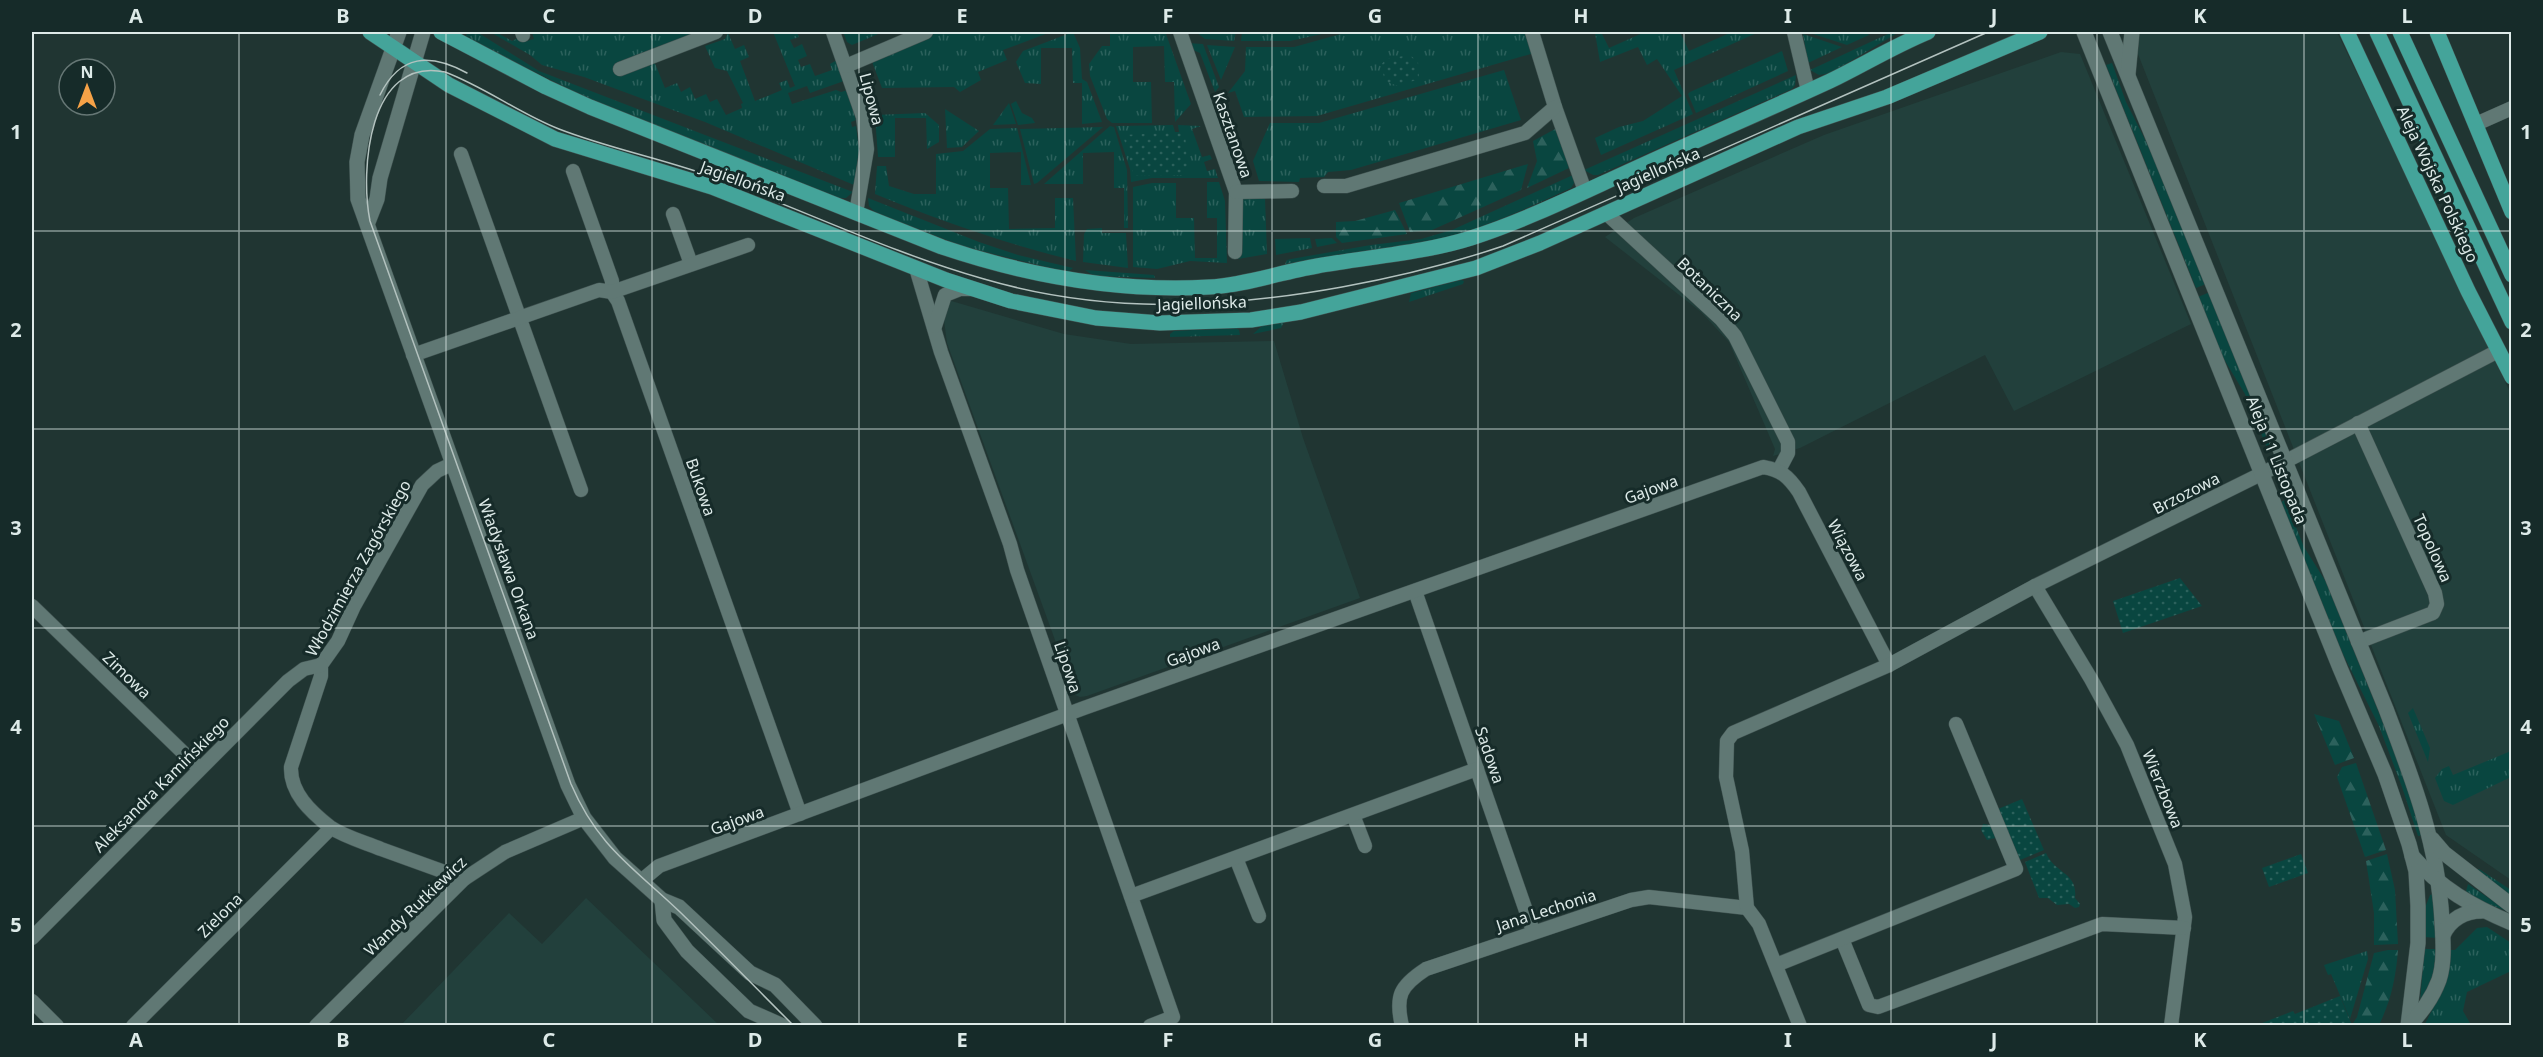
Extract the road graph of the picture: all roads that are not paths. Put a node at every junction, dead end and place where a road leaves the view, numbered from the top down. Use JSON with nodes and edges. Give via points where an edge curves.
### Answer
{"nodes":[{"id":1,"x":370,"y":32,"type":"edge"},
{"id":2,"x":399,"y":32,"type":"edge"},
{"id":3,"x":423,"y":32,"type":"edge"},
{"id":4,"x":441,"y":32,"type":"edge"},
{"id":5,"x":716,"y":32,"type":"edge"},
{"id":6,"x":832,"y":32,"type":"edge"},
{"id":7,"x":926,"y":32,"type":"edge"},
{"id":8,"x":1180,"y":32,"type":"edge"},
{"id":9,"x":1532,"y":32,"type":"edge"},
{"id":10,"x":1794,"y":32,"type":"edge"},
{"id":11,"x":1928,"y":32,"type":"edge"},
{"id":12,"x":2040,"y":32,"type":"edge"},
{"id":13,"x":2084,"y":32,"type":"edge"},
{"id":14,"x":2110,"y":32,"type":"edge"},
{"id":15,"x":2132,"y":32,"type":"edge"},
{"id":16,"x":2347,"y":32,"type":"edge"},
{"id":17,"x":2377,"y":32,"type":"edge"},
{"id":18,"x":2400,"y":32,"type":"edge"},
{"id":19,"x":2437,"y":32,"type":"edge"},
{"id":20,"x":392,"y":47,"type":"junction"},
{"id":21,"x":415,"y":62,"type":"junction"},
{"id":22,"x":846,"y":66,"type":"junction"},
{"id":23,"x":620,"y":69,"type":"dead end"},
{"id":24,"x":2128,"y":77,"type":"junction"},
{"id":25,"x":1808,"y":90,"type":"junction"},
{"id":26,"x":1555,"y":107,"type":"junction"},
{"id":27,"x":2511,"y":108,"type":"edge"},
{"id":28,"x":2476,"y":124,"type":"junction"},
{"id":29,"x":460,"y":154,"type":"dead end"},
{"id":30,"x":573,"y":171,"type":"dead end"},
{"id":31,"x":1324,"y":186,"type":"dead end"},
{"id":32,"x":1292,"y":191,"type":"dead end"},
{"id":33,"x":1585,"y":191,"type":"junction"},
{"id":34,"x":1236,"y":192,"type":"junction"},
{"id":35,"x":2511,"y":212,"type":"edge"},
{"id":36,"x":856,"y":213,"type":"junction"},
{"id":37,"x":1606,"y":213,"type":"junction"},
{"id":38,"x":673,"y":214,"type":"dead end"},
{"id":39,"x":368,"y":222,"type":"junction"},
{"id":40,"x":748,"y":245,"type":"dead end"},
{"id":41,"x":1235,"y":252,"type":"dead end"},
{"id":42,"x":691,"y":264,"type":"junction"},
{"id":43,"x":916,"y":268,"type":"junction"},
{"id":44,"x":2511,"y":275,"type":"edge"},
{"id":45,"x":971,"y":289,"type":"junction"},
{"id":46,"x":612,"y":292,"type":"junction"},
{"id":47,"x":520,"y":318,"type":"junction"},
{"id":48,"x":2511,"y":322,"type":"edge"},
{"id":49,"x":935,"y":326,"type":"junction"},
{"id":50,"x":2498,"y":351,"type":"junction"},
{"id":51,"x":413,"y":355,"type":"junction"},
{"id":52,"x":2511,"y":377,"type":"edge"},
{"id":53,"x":2358,"y":423,"type":"junction"},
{"id":54,"x":2283,"y":461,"type":"junction"},
{"id":55,"x":452,"y":464,"type":"junction"},
{"id":56,"x":1779,"y":470,"type":"junction"},
{"id":57,"x":2263,"y":473,"type":"junction"},
{"id":58,"x":581,"y":490,"type":"dead end"},
{"id":59,"x":2036,"y":586,"type":"junction"},
{"id":60,"x":1415,"y":591,"type":"junction"},
{"id":61,"x":32,"y":606,"type":"edge"},
{"id":62,"x":2358,"y":642,"type":"junction"},
{"id":63,"x":321,"y":665,"type":"junction"},
{"id":64,"x":1889,"y":665,"type":"junction"},
{"id":65,"x":1068,"y":716,"type":"junction"},
{"id":66,"x":1956,"y":724,"type":"dead end"},
{"id":67,"x":199,"y":768,"type":"junction"},
{"id":68,"x":1477,"y":769,"type":"junction"},
{"id":69,"x":800,"y":814,"type":"junction"},
{"id":70,"x":1353,"y":815,"type":"junction"},
{"id":71,"x":584,"y":818,"type":"junction"},
{"id":72,"x":331,"y":828,"type":"junction"},
{"id":73,"x":2431,"y":838,"type":"junction"},
{"id":74,"x":1365,"y":846,"type":"dead end"},
{"id":75,"x":2412,"y":856,"type":"junction"},
{"id":76,"x":1236,"y":858,"type":"junction"},
{"id":77,"x":2470,"y":875,"type":"junction"},
{"id":78,"x":464,"y":879,"type":"junction"},
{"id":79,"x":641,"y":881,"type":"junction"},
{"id":80,"x":2439,"y":881,"type":"junction"},
{"id":81,"x":1131,"y":896,"type":"junction"},
{"id":82,"x":662,"y":900,"type":"junction"},
{"id":83,"x":2418,"y":906,"type":"junction"},
{"id":84,"x":2511,"y":906,"type":"edge"},
{"id":85,"x":1748,"y":908,"type":"junction"},
{"id":86,"x":2482,"y":911,"type":"junction"},
{"id":87,"x":1260,"y":916,"type":"dead end"},
{"id":88,"x":2511,"y":923,"type":"edge"},
{"id":89,"x":2184,"y":928,"type":"junction"},
{"id":90,"x":1533,"y":931,"type":"junction"},
{"id":91,"x":2443,"y":935,"type":"junction"},
{"id":92,"x":32,"y":938,"type":"edge"},
{"id":93,"x":1842,"y":939,"type":"junction"},
{"id":94,"x":1776,"y":965,"type":"junction"},
{"id":95,"x":32,"y":1001,"type":"edge"},
{"id":96,"x":782,"y":1025,"type":"edge"},
{"id":97,"x":57,"y":1026,"type":"edge"},
{"id":98,"x":133,"y":1026,"type":"edge"},
{"id":99,"x":316,"y":1026,"type":"edge"},
{"id":100,"x":815,"y":1026,"type":"edge"},
{"id":101,"x":1149,"y":1026,"type":"edge"},
{"id":102,"x":1402,"y":1026,"type":"edge"},
{"id":103,"x":1800,"y":1026,"type":"edge"},
{"id":104,"x":2171,"y":1026,"type":"edge"},
{"id":105,"x":2409,"y":1026,"type":"edge"}],
"edges":[{"from":1,"to":20,"type":"main road","name":"Jagiellońska"},
{"from":2,"to":20,"type":"street","name":"Władysława Orkana"},
{"from":3,"to":21,"type":"street"},
{"from":4,"to":36,"type":"main road","name":"Jagiellońska","via":[[590,107]]},
{"from":5,"to":23,"type":"street"},
{"from":6,"to":22,"type":"street","name":"Lipowa"},
{"from":7,"to":22,"type":"street"},
{"from":8,"to":34,"type":"street","name":"Kasztanowa"},
{"from":9,"to":26,"type":"street"},
{"from":10,"to":25,"type":"street"},
{"from":11,"to":25,"type":"main road","name":"Jagiellońska"},
{"from":12,"to":37,"type":"main road","name":"Jagiellońska","via":[[1887,97],[1798,127]]},
{"from":13,"to":57,"type":"street","name":"Aleja 11 Listopada"},
{"from":14,"to":24,"type":"street","name":"Aleja 11 Listopada"},
{"from":15,"to":24,"type":"street"},
{"from":16,"to":50,"type":"main road","name":"Aleja Wojska Polskiego"},
{"from":17,"to":48,"type":"main road","name":"Aleja Wojska Polskiego"},
{"from":18,"to":44,"type":"main road","name":"Aleja Wojska Polskiego"},
{"from":19,"to":28,"type":"main road"},
{"from":20,"to":21,"type":"main road","name":"Jagiellońska"},
{"from":20,"to":39,"type":"street","name":"Władysława Orkana","via":[[358,150],[357,199]]},
{"from":21,"to":39,"type":"street"},
{"from":21,"to":43,"type":"main road","name":"Jagiellońska","via":[[449,85],[538,132],[712,187]]},
{"from":22,"to":36,"type":"street","name":"Lipowa","via":[[863,117],[867,149]]},
{"from":24,"to":54,"type":"street","name":"Aleja 11 Listopada"},
{"from":25,"to":33,"type":"main road","name":"Jagiellońska"},
{"from":26,"to":31,"type":"street","via":[[1525,133],[1346,186]]},
{"from":26,"to":33,"type":"street"},
{"from":27,"to":28,"type":"street"},
{"from":28,"to":35,"type":"main road"},
{"from":29,"to":47,"type":"street"},
{"from":30,"to":46,"type":"street","name":"Bukowa","via":[[612,281]]},
{"from":32,"to":34,"type":"street"},
{"from":33,"to":36,"type":"main road","name":"Jagiellońska","via":[[1501,227],[1441,246],[1210,287],[1102,284],[1026,271],[958,252]]},
{"from":34,"to":41,"type":"street","name":"Kasztanowa"},
{"from":37,"to":45,"type":"main road","name":"Jagiellońska","via":[[1508,257],[1454,274],[1301,312],[1251,320],[1160,323],[1096,318],[1021,304]]},
{"from":37,"to":56,"type":"street","name":"Botaniczna","via":[[1736,336],[1788,442],[1788,453]]},
{"from":38,"to":42,"type":"street"},
{"from":39,"to":51,"type":"street","name":"Władysława Orkana"},
{"from":40,"to":42,"type":"street"},
{"from":42,"to":46,"type":"street"},
{"from":43,"to":45,"type":"main road","name":"Jagiellońska"},
{"from":43,"to":49,"type":"street","name":"Lipowa"},
{"from":45,"to":49,"type":"street","via":[[945,296]]},
{"from":46,"to":47,"type":"street","via":[[599,290]]},
{"from":46,"to":69,"type":"street","name":"Bukowa"},
{"from":47,"to":51,"type":"street"},
{"from":47,"to":58,"type":"street"},
{"from":49,"to":65,"type":"street","name":"Lipowa"},
{"from":50,"to":52,"type":"main road","name":"Aleja Wojska Polskiego"},
{"from":50,"to":53,"type":"street","name":"Brzozowa"},
{"from":51,"to":55,"type":"street","name":"Władysława Orkana"},
{"from":53,"to":54,"type":"street","name":"Brzozowa"},
{"from":53,"to":62,"type":"street","name":"Topolowa","via":[[2437,604],[2433,613]]},
{"from":54,"to":57,"type":"street","name":"Brzozowa"},
{"from":54,"to":62,"type":"street","name":"Aleja 11 Listopada"},
{"from":55,"to":63,"type":"street","name":"Włodzimierza Zagórskiego","via":[[422,485],[338,641]]},
{"from":55,"to":71,"type":"street","name":"Władysława Orkana","via":[[568,785]]},
{"from":56,"to":60,"type":"street","name":"Gajowa","via":[[1763,467]]},
{"from":56,"to":64,"type":"street","name":"Wiązowa","via":[[1799,492]]},
{"from":57,"to":59,"type":"street","name":"Brzozowa"},
{"from":57,"to":75,"type":"street","name":"Aleja 11 Listopada","via":[[2385,774]]},
{"from":59,"to":64,"type":"street","name":"Brzozowa"},
{"from":59,"to":89,"type":"street","name":"Wierzbowa","via":[[2127,745],[2175,864]]},
{"from":60,"to":65,"type":"street","name":"Gajowa"},
{"from":60,"to":68,"type":"street","name":"Sadowa"},
{"from":61,"to":67,"type":"street","name":"Zimowa"},
{"from":62,"to":73,"type":"street","name":"Aleja 11 Listopada","via":[[2409,769]]},
{"from":63,"to":67,"type":"street","name":"Aleksandra Kamińskiego","via":[[304,669],[288,681]]},
{"from":63,"to":72,"type":"street","name":"Włodzimierza Zagórskiego","via":[[291,774],[295,790]]},
{"from":64,"to":85,"type":"street","name":"Brzozowa","via":[[1733,733],[1727,741],[1726,777],[1742,851]]},
{"from":65,"to":69,"type":"street","name":"Gajowa"},
{"from":65,"to":81,"type":"street","name":"Lipowa"},
{"from":66,"to":93,"type":"street","via":[[2016,869]]},
{"from":67,"to":92,"type":"street","name":"Aleksandra Kamińskiego"},
{"from":68,"to":70,"type":"street"},
{"from":68,"to":90,"type":"street","name":"Sadowa"},
{"from":69,"to":79,"type":"street","name":"Gajowa","via":[[659,866]]},
{"from":70,"to":74,"type":"street"},
{"from":70,"to":76,"type":"street"},
{"from":71,"to":78,"type":"street","name":"Wandy Rutkiewicz","via":[[505,852]]},
{"from":71,"to":79,"type":"street","name":"Władysława Orkana","via":[[603,845]]},
{"from":72,"to":78,"type":"street","name":"Włodzimierza Zagórskiego"},
{"from":72,"to":98,"type":"street","name":"Zielona"},
{"from":73,"to":77,"type":"street"},
{"from":73,"to":80,"type":"street","name":"Aleja 11 Listopada"},
{"from":75,"to":80,"type":"street"},
{"from":75,"to":83,"type":"street","name":"Aleja 11 Listopada"},
{"from":76,"to":81,"type":"street"},
{"from":76,"to":87,"type":"street"},
{"from":77,"to":80,"type":"street"},
{"from":77,"to":84,"type":"street"},
{"from":78,"to":99,"type":"street","name":"Wandy Rutkiewicz"},
{"from":79,"to":82,"type":"street","name":"Władysława Orkana"},
{"from":80,"to":83,"type":"street","via":[[2427,888]]},
{"from":80,"to":86,"type":"street"},
{"from":80,"to":91,"type":"street","name":"Aleja 11 Listopada"},
{"from":81,"to":101,"type":"street","name":"Lipowa","via":[[1173,1017]]},
{"from":82,"to":96,"type":"street","via":[[664,920],[687,951],[749,1011]]},
{"from":82,"to":100,"type":"street","name":"Władysława Orkana","via":[[679,907],[750,973],[775,985]]},
{"from":83,"to":105,"type":"street","name":"Aleja 11 Listopada"},
{"from":85,"to":90,"type":"street","name":"Jana Lechonia","via":[[1649,897]]},
{"from":85,"to":94,"type":"street"},
{"from":86,"to":88,"type":"street"},
{"from":86,"to":91,"type":"street","via":[[2460,916]]},
{"from":89,"to":93,"type":"street","via":[[2102,924],[1878,1007],[1869,1005]]},
{"from":89,"to":104,"type":"street","name":"Wierzbowa"},
{"from":90,"to":102,"type":"street","name":"Jana Lechonia","via":[[1426,969],[1411,979],[1401,991],[1398,1009]]},
{"from":91,"to":105,"type":"street","name":"Aleja 11 Listopada","via":[[2439,978],[2427,1006]]},
{"from":93,"to":94,"type":"street"},
{"from":94,"to":103,"type":"street"},
{"from":95,"to":97,"type":"street"}]}
